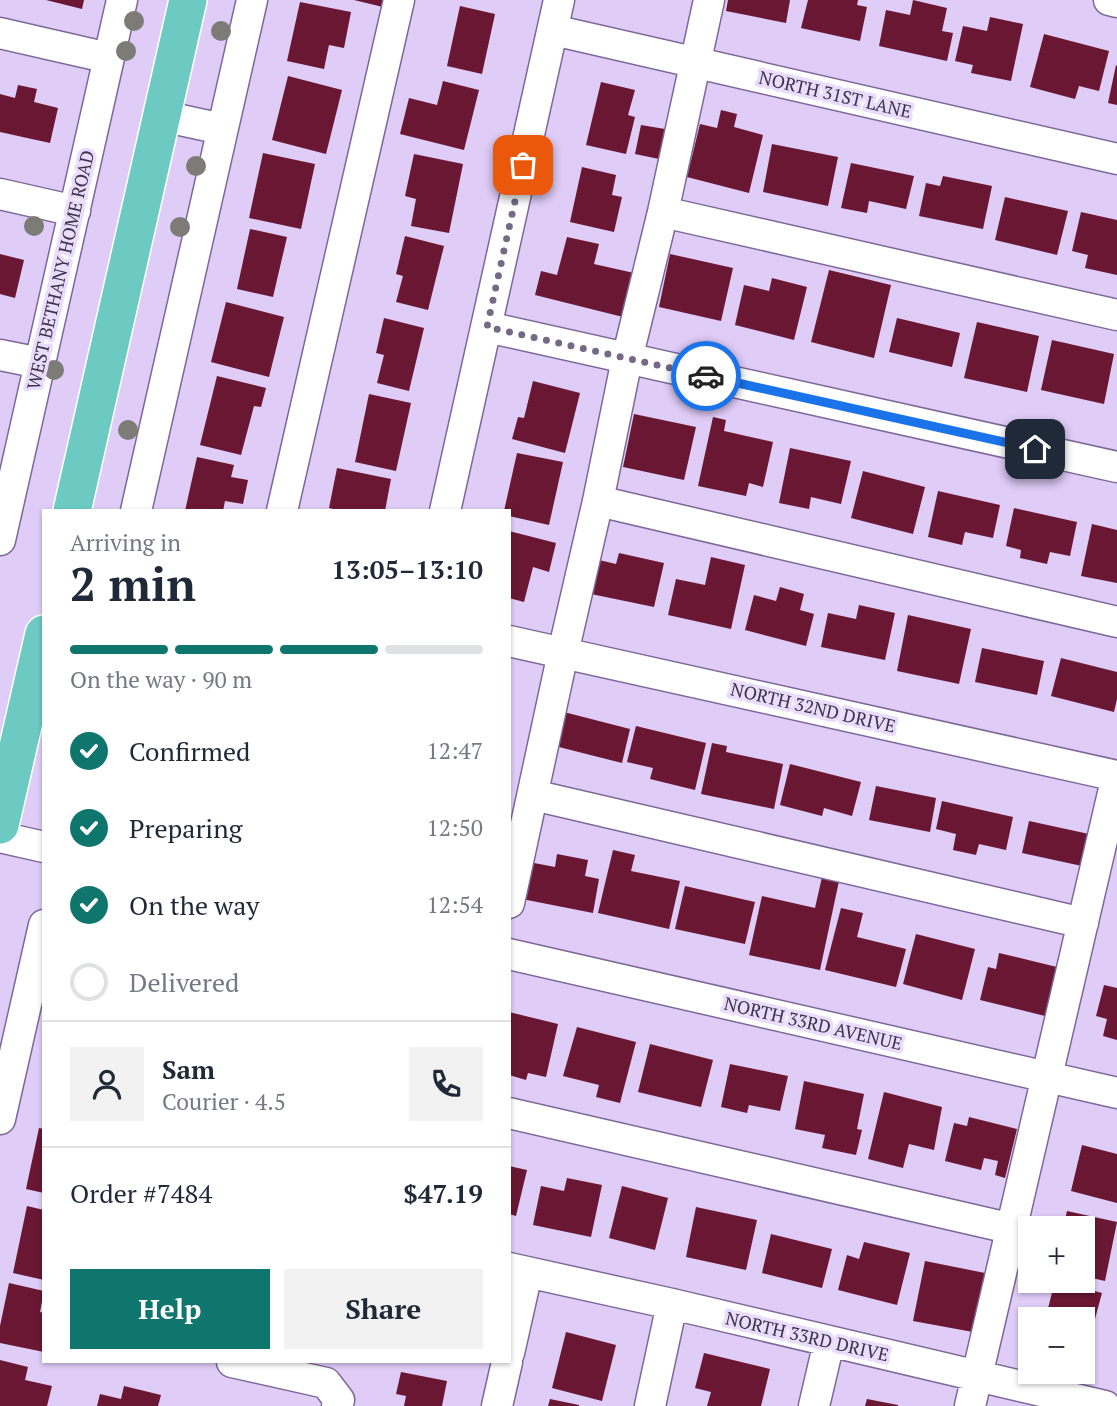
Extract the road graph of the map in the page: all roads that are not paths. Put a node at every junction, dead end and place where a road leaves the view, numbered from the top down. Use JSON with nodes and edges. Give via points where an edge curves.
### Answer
{"nodes":[{"id":1,"x":122,"y":0,"type":"edge"},
{"id":2,"x":188,"y":0,"type":"edge"},
{"id":3,"x":251,"y":0,"type":"edge"},
{"id":4,"x":399,"y":0,"type":"edge"},
{"id":5,"x":559,"y":0,"type":"edge"},
{"id":6,"x":709,"y":0,"type":"edge"},
{"id":7,"x":1109,"y":0,"type":"edge"},
{"id":8,"x":1117,"y":2,"type":"edge"},
{"id":9,"x":553,"y":30,"type":"junction"},
{"id":10,"x":0,"y":33,"type":"edge"},
{"id":11,"x":109,"y":58,"type":"junction"},
{"id":12,"x":695,"y":62,"type":"junction"},
{"id":13,"x":162,"y":116,"type":"junction"},
{"id":14,"x":222,"y":129,"type":"junction"},
{"id":15,"x":1117,"y":159,"type":"edge"},
{"id":16,"x":0,"y":194,"type":"edge"},
{"id":17,"x":75,"y":211,"type":"junction"},
{"id":18,"x":663,"y":212,"type":"junction"},
{"id":19,"x":1117,"y":315,"type":"edge"},
{"id":20,"x":487,"y":327,"type":"junction"},
{"id":21,"x":0,"y":355,"type":"edge"},
{"id":22,"x":627,"y":359,"type":"junction"},
{"id":23,"x":40,"y":363,"type":"junction"},
{"id":24,"x":1117,"y":467,"type":"edge"},
{"id":25,"x":598,"y":501,"type":"junction"},
{"id":26,"x":72,"y":509,"type":"edge"},
{"id":27,"x":136,"y":509,"type":"edge"},
{"id":28,"x":282,"y":509,"type":"edge"},
{"id":29,"x":444,"y":509,"type":"edge"},
{"id":30,"x":2,"y":522,"type":"edge"},
{"id":31,"x":1117,"y":622,"type":"edge"},
{"id":32,"x":511,"y":641,"type":"edge"},
{"id":33,"x":42,"y":643,"type":"edge"},
{"id":34,"x":563,"y":653,"type":"junction"},
{"id":35,"x":1117,"y":776,"type":"edge"},
{"id":36,"x":533,"y":795,"type":"junction"},
{"id":37,"x":0,"y":825,"type":"edge"},
{"id":38,"x":0,"y":837,"type":"edge"},
{"id":39,"x":42,"y":847,"type":"edge"},
{"id":40,"x":511,"y":894,"type":"edge"},
{"id":41,"x":1083,"y":923,"type":"junction"},
{"id":42,"x":42,"y":934,"type":"edge"},
{"id":43,"x":511,"y":954,"type":"edge"},
{"id":44,"x":1048,"y":1077,"type":"junction"},
{"id":45,"x":1117,"y":1093,"type":"edge"},
{"id":46,"x":511,"y":1113,"type":"edge"},
{"id":47,"x":0,"y":1119,"type":"edge"},
{"id":48,"x":1013,"y":1229,"type":"junction"},
{"id":49,"x":518,"y":1270,"type":"edge"},
{"id":50,"x":672,"y":1304,"type":"junction"},
{"id":51,"x":511,"y":1335,"type":"edge"},
{"id":52,"x":829,"y":1342,"type":"junction"},
{"id":53,"x":236,"y":1363,"type":"edge"},
{"id":54,"x":507,"y":1363,"type":"edge"},
{"id":55,"x":978,"y":1377,"type":"junction"},
{"id":56,"x":337,"y":1406,"type":"edge"},
{"id":57,"x":498,"y":1406,"type":"edge"},
{"id":58,"x":650,"y":1406,"type":"edge"},
{"id":59,"x":814,"y":1406,"type":"edge"},
{"id":60,"x":970,"y":1406,"type":"edge"},
{"id":61,"x":1105,"y":1406,"type":"edge"}],
"edges":[{"from":1,"to":11,"type":"street","name":"WEST BETHANY HOME ROAD"},
{"from":2,"to":13,"type":"main road"},
{"from":3,"to":14,"type":"street"},
{"from":4,"to":28,"type":"street"},
{"from":5,"to":9,"type":"street"},
{"from":6,"to":12,"type":"street"},
{"from":7,"to":8,"type":"street"},
{"from":9,"to":12,"type":"street","name":"NORTH 31ST LANE"},
{"from":9,"to":20,"type":"street"},
{"from":10,"to":11,"type":"street"},
{"from":11,"to":17,"type":"street","name":"WEST BETHANY HOME ROAD"},
{"from":12,"to":15,"type":"street","name":"NORTH 31ST LANE"},
{"from":12,"to":18,"type":"street"},
{"from":13,"to":14,"type":"street"},
{"from":13,"to":26,"type":"main road"},
{"from":14,"to":27,"type":"street"},
{"from":16,"to":17,"type":"street"},
{"from":17,"to":23,"type":"street","name":"WEST BETHANY HOME ROAD"},
{"from":18,"to":19,"type":"street"},
{"from":18,"to":22,"type":"street"},
{"from":20,"to":22,"type":"street"},
{"from":20,"to":29,"type":"street"},
{"from":21,"to":23,"type":"street"},
{"from":22,"to":24,"type":"street"},
{"from":22,"to":25,"type":"street"},
{"from":23,"to":30,"type":"street","name":"WEST BETHANY HOME ROAD"},
{"from":25,"to":31,"type":"street"},
{"from":25,"to":34,"type":"street"},
{"from":32,"to":34,"type":"street","name":"NORTH 32ND DRIVE"},
{"from":33,"to":37,"type":"main road"},
{"from":34,"to":35,"type":"street","name":"NORTH 32ND DRIVE"},
{"from":34,"to":36,"type":"street"},
{"from":35,"to":41,"type":"street"},
{"from":36,"to":40,"type":"street"},
{"from":36,"to":41,"type":"street"},
{"from":38,"to":39,"type":"street"},
{"from":41,"to":44,"type":"street"},
{"from":42,"to":47,"type":"street"},
{"from":43,"to":44,"type":"street","name":"NORTH 33RD AVENUE"},
{"from":44,"to":45,"type":"street","name":"NORTH 33RD AVENUE"},
{"from":44,"to":48,"type":"street"},
{"from":46,"to":48,"type":"street"},
{"from":48,"to":55,"type":"street"},
{"from":49,"to":50,"type":"street","name":"NORTH 33RD DRIVE"},
{"from":49,"to":51,"type":"street"},
{"from":50,"to":52,"type":"street","name":"NORTH 33RD DRIVE"},
{"from":50,"to":58,"type":"street"},
{"from":52,"to":55,"type":"street","name":"NORTH 33RD DRIVE"},
{"from":52,"to":59,"type":"street"},
{"from":53,"to":56,"type":"street","via":[[326,1383],[339,1400]]},
{"from":54,"to":57,"type":"street"},
{"from":55,"to":60,"type":"street"},
{"from":55,"to":61,"type":"street","name":"NORTH 33RD DRIVE"}]}
